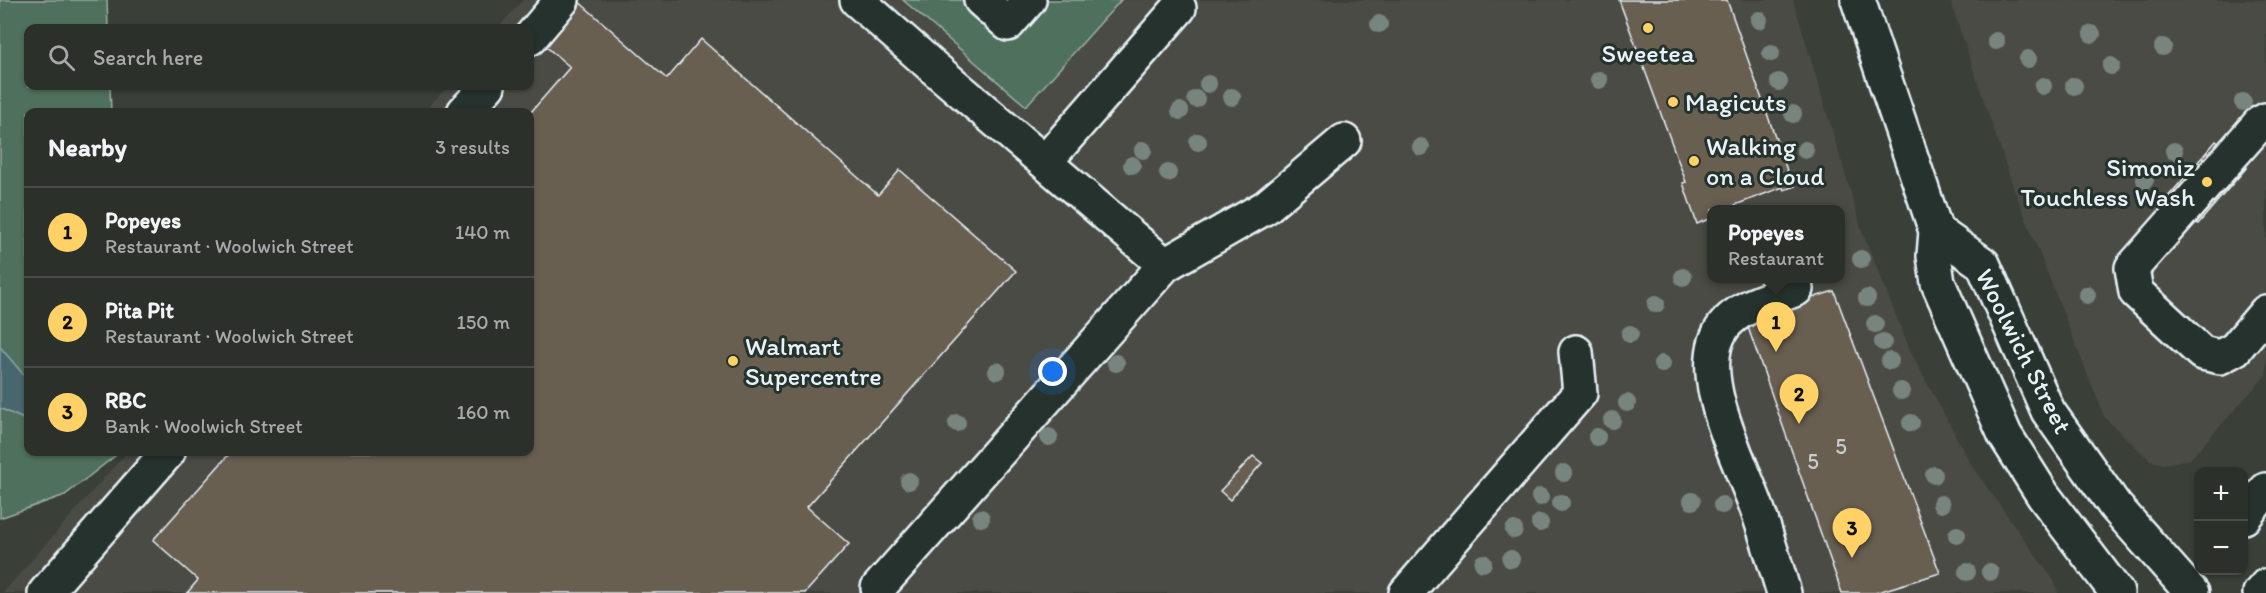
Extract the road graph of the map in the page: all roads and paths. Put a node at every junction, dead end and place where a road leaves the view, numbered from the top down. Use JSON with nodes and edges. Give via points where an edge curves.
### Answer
{"nodes":[{"id":1,"x":562,"y":0,"type":"edge"},
{"id":2,"x":857,"y":0,"type":"edge"},
{"id":3,"x":981,"y":0,"type":"edge"},
{"id":4,"x":1029,"y":0,"type":"edge"},
{"id":5,"x":1858,"y":0,"type":"edge"},
{"id":6,"x":1179,"y":8,"type":"dead end"},
{"id":7,"x":534,"y":33,"type":"edge"},
{"id":8,"x":484,"y":90,"type":"edge"},
{"id":9,"x":468,"y":108,"type":"edge"},
{"id":10,"x":2266,"y":120,"type":"edge"},
{"id":11,"x":1344,"y":141,"type":"dead end"},
{"id":12,"x":1045,"y":162,"type":"junction"},
{"id":13,"x":1936,"y":231,"type":"junction"},
{"id":14,"x":1165,"y":265,"type":"junction"},
{"id":15,"x":1796,"y":290,"type":"dead end"},
{"id":16,"x":2266,"y":312,"type":"edge"},
{"id":17,"x":1576,"y":352,"type":"dead end"},
{"id":18,"x":165,"y":456,"type":"edge"},
{"id":19,"x":2266,"y":490,"type":"edge"},
{"id":20,"x":2248,"y":511,"type":"edge"},
{"id":21,"x":2187,"y":585,"type":"edge"},
{"id":22,"x":2266,"y":586,"type":"edge"},
{"id":23,"x":879,"y":591,"type":"edge"},
{"id":24,"x":45,"y":593,"type":"edge"},
{"id":25,"x":1406,"y":593,"type":"edge"},
{"id":26,"x":1784,"y":593,"type":"edge"},
{"id":27,"x":2117,"y":593,"type":"edge"},
{"id":28,"x":2260,"y":593,"type":"edge"}],
"edges":[{"from":1,"to":7,"type":"main road"},
{"from":2,"to":12,"type":"main road"},
{"from":3,"to":4,"type":"main road","via":[[1008,24]]},
{"from":5,"to":13,"type":"main road","name":"Woolwich Street"},
{"from":6,"to":12,"type":"main road"},
{"from":8,"to":9,"type":"main road"},
{"from":10,"to":16,"type":"main road","via":[[2132,268],[2136,292],[2202,353],[2220,357],[2235,349]]},
{"from":11,"to":14,"type":"main road","via":[[1266,207]]},
{"from":12,"to":14,"type":"main road"},
{"from":13,"to":21,"type":"main road","name":"Woolwich Street","via":[[1983,264],[2048,411],[2115,506]]},
{"from":13,"to":27,"type":"main road","name":"Woolwich Street","via":[[1938,283],[2005,435],[2043,495]]},
{"from":14,"to":23,"type":"main road"},
{"from":15,"to":26,"type":"main road","via":[[1735,313],[1722,328],[1715,345],[1713,368],[1721,415],[1759,513]]},
{"from":17,"to":25,"type":"main road","via":[[1580,393]]},
{"from":18,"to":24,"type":"main road"},
{"from":19,"to":20,"type":"main road"},
{"from":22,"to":28,"type":"main road"}]}
